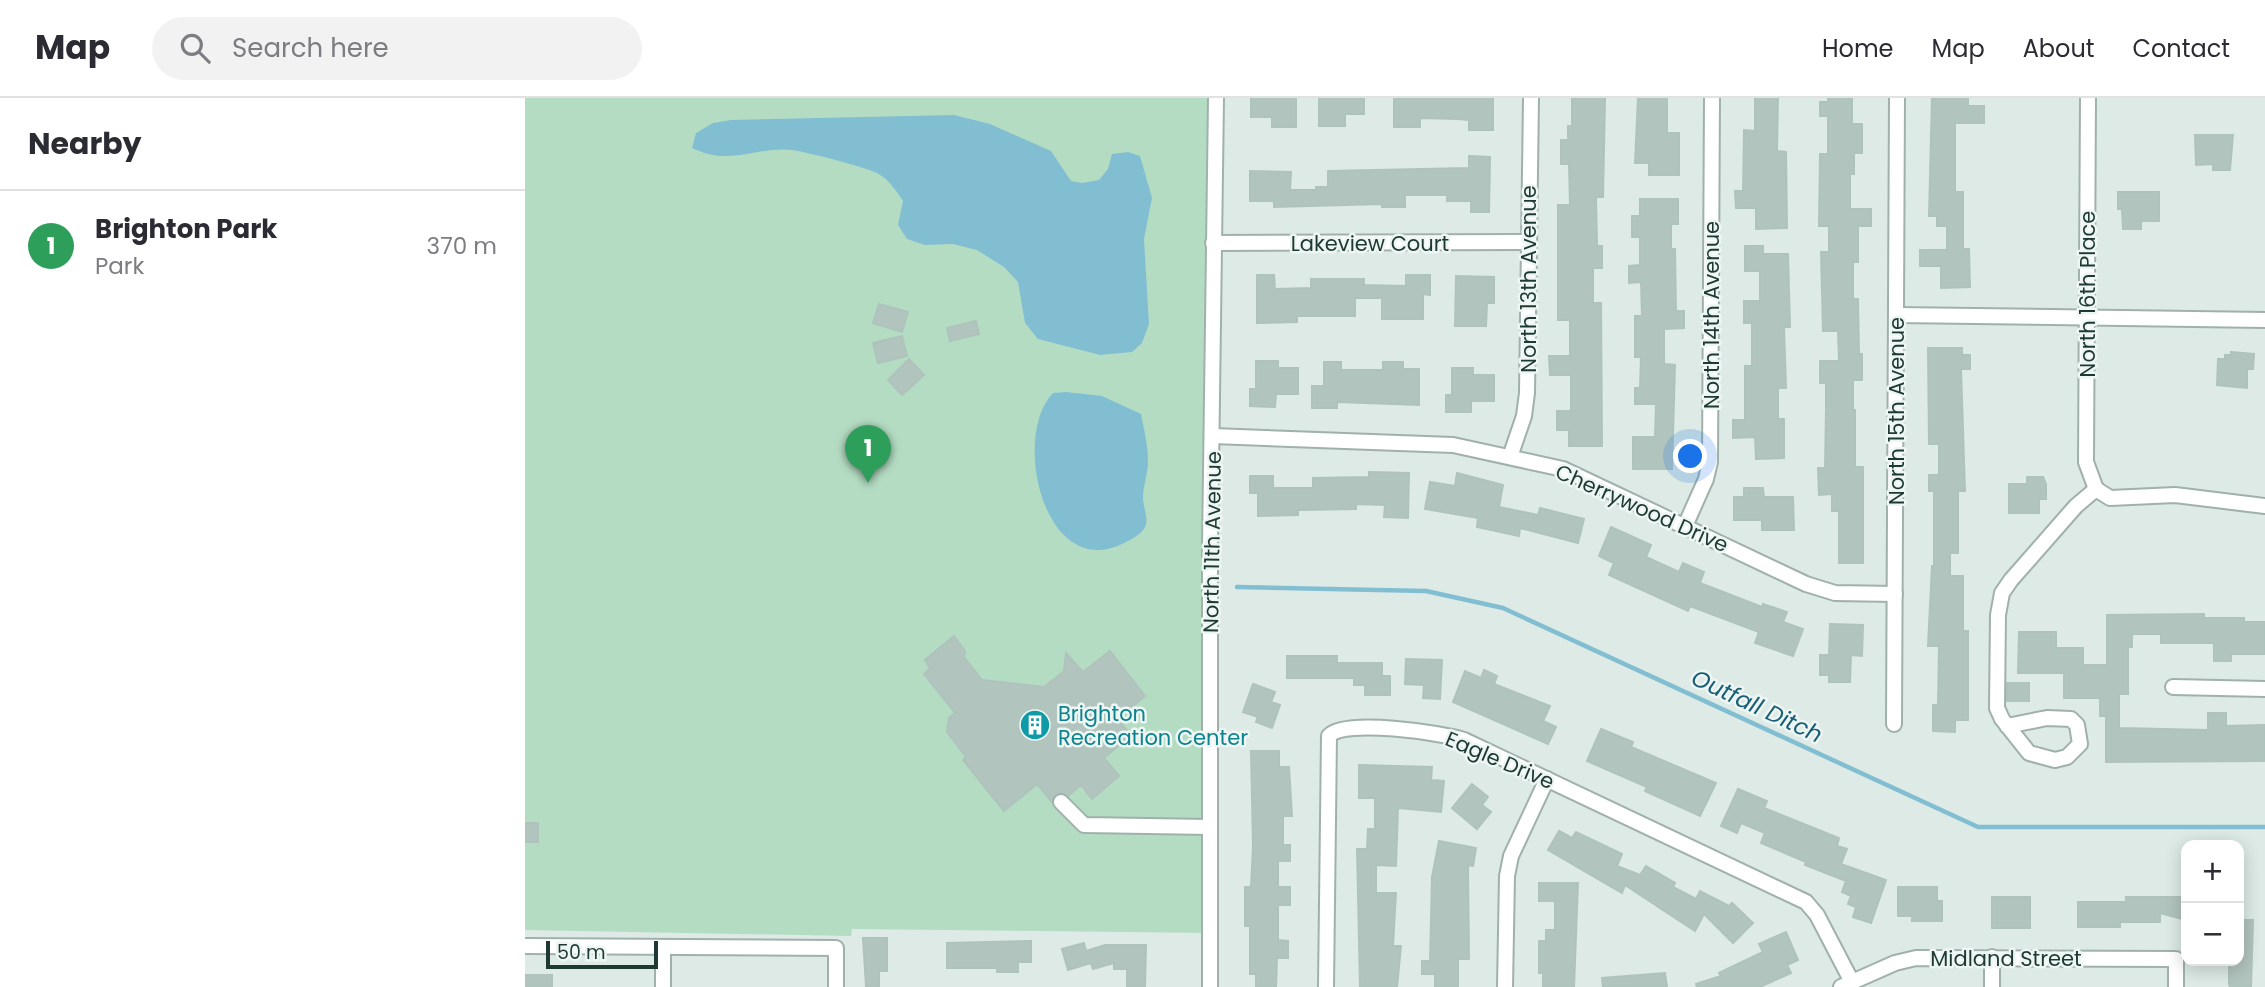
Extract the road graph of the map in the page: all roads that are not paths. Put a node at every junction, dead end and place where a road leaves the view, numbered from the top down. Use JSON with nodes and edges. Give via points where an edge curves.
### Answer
{"nodes":[{"id":1,"x":1216,"y":98,"type":"edge"},
{"id":2,"x":1531,"y":98,"type":"edge"},
{"id":3,"x":1712,"y":98,"type":"edge"},
{"id":4,"x":1897,"y":98,"type":"edge"},
{"id":5,"x":2088,"y":98,"type":"edge"},
{"id":6,"x":1527,"y":242,"type":"junction"},
{"id":7,"x":1213,"y":243,"type":"junction"},
{"id":8,"x":1896,"y":315,"type":"junction"},
{"id":9,"x":2087,"y":317,"type":"junction"},
{"id":10,"x":2265,"y":320,"type":"edge"},
{"id":11,"x":1213,"y":436,"type":"junction"},
{"id":12,"x":1510,"y":457,"type":"junction"},
{"id":13,"x":2095,"y":489,"type":"junction"},
{"id":14,"x":2265,"y":506,"type":"edge"},
{"id":15,"x":1685,"y":526,"type":"junction"},
{"id":16,"x":1895,"y":594,"type":"junction"},
{"id":17,"x":2173,"y":687,"type":"dead end"},
{"id":18,"x":2265,"y":689,"type":"edge"},
{"id":19,"x":1894,"y":724,"type":"dead end"},
{"id":20,"x":2007,"y":726,"type":"junction"},
{"id":21,"x":1547,"y":779,"type":"junction"},
{"id":22,"x":1061,"y":802,"type":"dead end"},
{"id":23,"x":1210,"y":827,"type":"junction"},
{"id":24,"x":525,"y":946,"type":"edge"},
{"id":25,"x":663,"y":948,"type":"junction"},
{"id":26,"x":1993,"y":957,"type":"junction"},
{"id":27,"x":1846,"y":985,"type":"edge"},
{"id":28,"x":663,"y":987,"type":"edge"},
{"id":29,"x":836,"y":987,"type":"edge"},
{"id":30,"x":1210,"y":987,"type":"edge"},
{"id":31,"x":1326,"y":987,"type":"edge"},
{"id":32,"x":1505,"y":987,"type":"edge"},
{"id":33,"x":1992,"y":987,"type":"edge"},
{"id":34,"x":2176,"y":987,"type":"edge"}],
"edges":[{"from":1,"to":7,"type":"street","name":"North 11th Avenue"},
{"from":2,"to":6,"type":"street","name":"North 13th Avenue"},
{"from":3,"to":15,"type":"street","name":"North 14th Avenue","via":[[1710,462]]},
{"from":4,"to":8,"type":"street","name":"North 15th Avenue"},
{"from":5,"to":9,"type":"street","name":"North 16th Place"},
{"from":6,"to":7,"type":"street","name":"Lakeview Court"},
{"from":6,"to":12,"type":"street","name":"North 13th Avenue","via":[[1527,393]]},
{"from":7,"to":11,"type":"street","name":"North 11th Avenue"},
{"from":8,"to":9,"type":"street"},
{"from":8,"to":16,"type":"street","name":"North 15th Avenue"},
{"from":9,"to":10,"type":"street"},
{"from":9,"to":13,"type":"street","name":"North 16th Place","via":[[2086,462]]},
{"from":11,"to":12,"type":"street","name":"Cherrywood Drive","via":[[1453,445]]},
{"from":11,"to":23,"type":"street","name":"North 11th Avenue"},
{"from":12,"to":15,"type":"street","name":"Cherrywood Drive","via":[[1563,469]]},
{"from":13,"to":14,"type":"street","via":[[2110,498],[2175,495]]},
{"from":13,"to":20,"type":"street","via":[[2002,593],[1995,692]]},
{"from":15,"to":16,"type":"street","name":"Cherrywood Drive","via":[[1823,590]]},
{"from":16,"to":19,"type":"street","name":"North 15th Avenue"},
{"from":17,"to":18,"type":"street"},
{"from":20,"to":20,"type":"street","via":[[2047,718],[2071,719],[2077,725],[2080,744],[2067,757],[2041,758],[2029,753]]},
{"from":21,"to":27,"type":"street","name":"Eagle Drive","via":[[1806,902],[1817,915]]},
{"from":21,"to":31,"type":"street","name":"Eagle Drive","via":[[1464,740],[1436,732],[1331,732],[1327,747]]},
{"from":21,"to":32,"type":"street","via":[[1511,856]]},
{"from":22,"to":23,"type":"street","via":[[1083,825]]},
{"from":23,"to":30,"type":"street","name":"North 11th Avenue"},
{"from":24,"to":25,"type":"street"},
{"from":25,"to":28,"type":"street"},
{"from":25,"to":29,"type":"street","via":[[836,948]]},
{"from":26,"to":27,"type":"street","name":"Midland Street","via":[[1916,958]]},
{"from":26,"to":33,"type":"street"},
{"from":26,"to":34,"type":"street","name":"Midland Street","via":[[2176,958]]}]}
